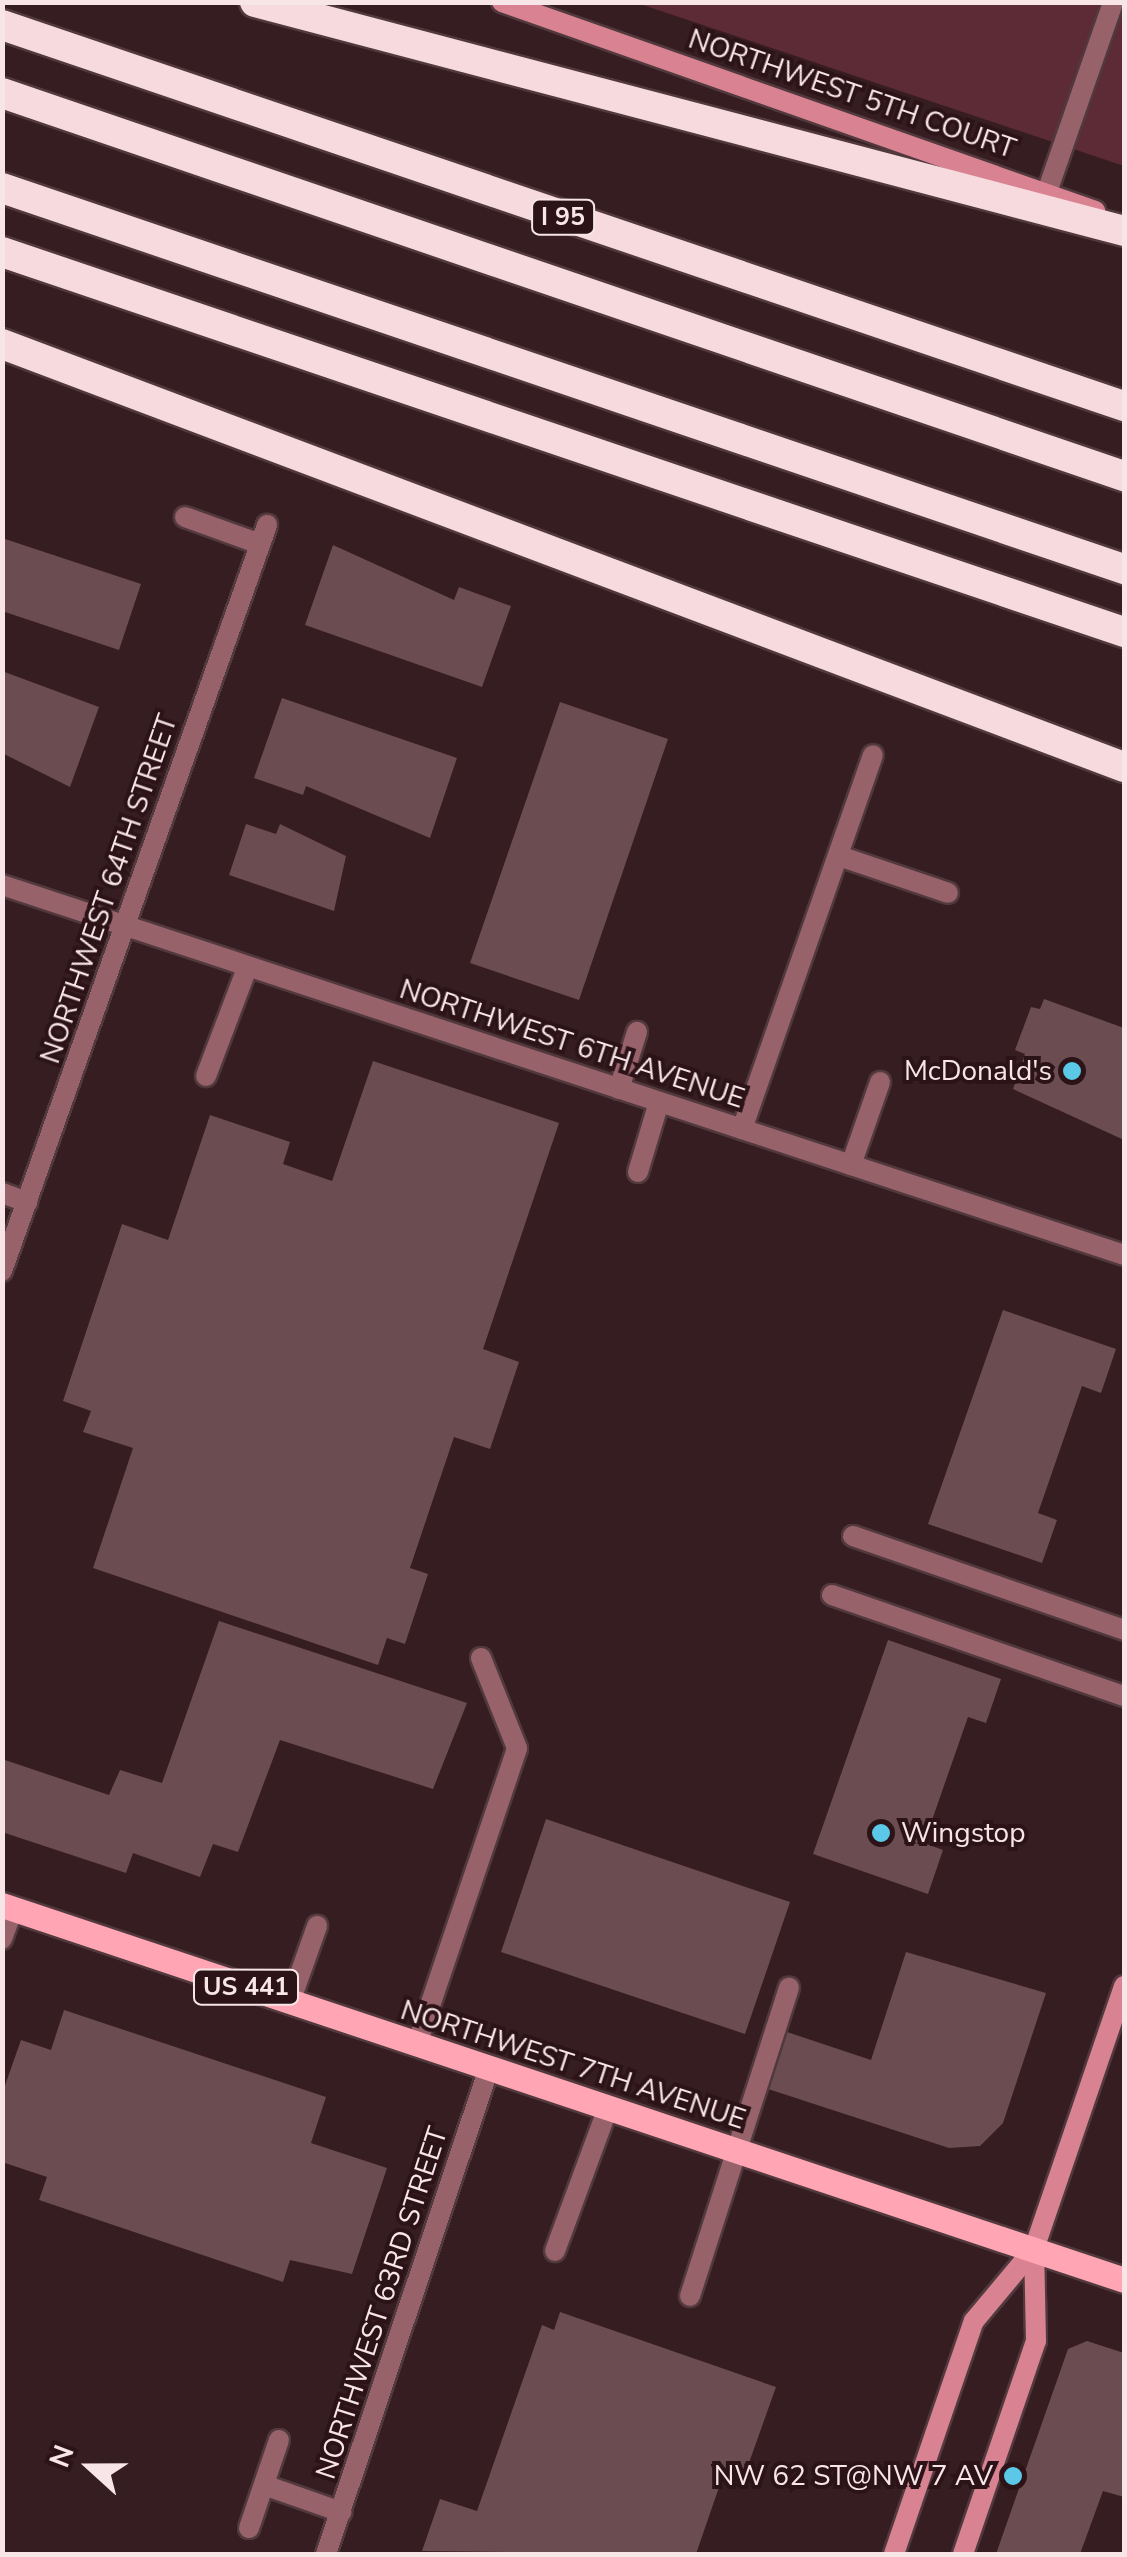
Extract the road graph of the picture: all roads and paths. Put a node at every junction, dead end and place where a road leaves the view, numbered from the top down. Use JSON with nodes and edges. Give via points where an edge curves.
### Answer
{"nodes":[{"id":1,"x":255,"y":2,"type":"edge"},
{"id":2,"x":502,"y":2,"type":"edge"},
{"id":3,"x":1113,"y":2,"type":"edge"},
{"id":4,"x":2,"y":26,"type":"edge"},
{"id":5,"x":2,"y":93,"type":"edge"},
{"id":6,"x":2,"y":188,"type":"edge"},
{"id":7,"x":1047,"y":192,"type":"junction"},
{"id":8,"x":1124,"y":222,"type":"edge"},
{"id":9,"x":1124,"y":230,"type":"edge"},
{"id":10,"x":2,"y":252,"type":"edge"},
{"id":11,"x":2,"y":344,"type":"edge"},
{"id":12,"x":1124,"y":406,"type":"edge"},
{"id":13,"x":1124,"y":476,"type":"edge"},
{"id":14,"x":185,"y":517,"type":"dead end"},
{"id":15,"x":1124,"y":569,"type":"edge"},
{"id":16,"x":1124,"y":632,"type":"edge"},
{"id":17,"x":874,"y":755,"type":"dead end"},
{"id":18,"x":1124,"y":767,"type":"edge"},
{"id":19,"x":838,"y":856,"type":"junction"},
{"id":20,"x":2,"y":885,"type":"edge"},
{"id":21,"x":948,"y":893,"type":"dead end"},
{"id":22,"x":124,"y":927,"type":"junction"},
{"id":23,"x":247,"y":968,"type":"junction"},
{"id":24,"x":637,"y":1032,"type":"dead end"},
{"id":25,"x":206,"y":1076,"type":"dead end"},
{"id":26,"x":880,"y":1082,"type":"dead end"},
{"id":27,"x":619,"y":1088,"type":"junction"},
{"id":28,"x":659,"y":1102,"type":"junction"},
{"id":29,"x":742,"y":1129,"type":"junction"},
{"id":30,"x":851,"y":1165,"type":"junction"},
{"id":31,"x":638,"y":1172,"type":"dead end"},
{"id":32,"x":2,"y":1194,"type":"edge"},
{"id":33,"x":27,"y":1202,"type":"junction"},
{"id":34,"x":1124,"y":1255,"type":"edge"},
{"id":35,"x":2,"y":1272,"type":"edge"},
{"id":36,"x":853,"y":1536,"type":"dead end"},
{"id":37,"x":832,"y":1595,"type":"dead end"},
{"id":38,"x":1124,"y":1630,"type":"edge"},
{"id":39,"x":480,"y":1658,"type":"dead end"},
{"id":40,"x":1124,"y":1696,"type":"edge"},
{"id":41,"x":8,"y":1907,"type":"edge"},
{"id":42,"x":317,"y":1926,"type":"dead end"},
{"id":43,"x":2,"y":1939,"type":"edge"},
{"id":44,"x":1124,"y":1986,"type":"edge"},
{"id":45,"x":789,"y":1988,"type":"dead end"},
{"id":46,"x":290,"y":2002,"type":"junction"},
{"id":47,"x":417,"y":2044,"type":"junction"},
{"id":48,"x":489,"y":2068,"type":"junction"},
{"id":49,"x":608,"y":2108,"type":"junction"},
{"id":50,"x":735,"y":2150,"type":"junction"},
{"id":51,"x":1034,"y":2249,"type":"junction"},
{"id":52,"x":555,"y":2251,"type":"dead end"},
{"id":53,"x":1124,"y":2280,"type":"edge"},
{"id":54,"x":690,"y":2296,"type":"dead end"},
{"id":55,"x":279,"y":2440,"type":"dead end"},
{"id":56,"x":264,"y":2485,"type":"junction"},
{"id":57,"x":341,"y":2512,"type":"junction"},
{"id":58,"x":248,"y":2528,"type":"dead end"},
{"id":59,"x":326,"y":2554,"type":"edge"},
{"id":60,"x":894,"y":2554,"type":"edge"},
{"id":61,"x":963,"y":2554,"type":"edge"}],
"edges":[{"from":1,"to":9,"type":"highway"},
{"from":2,"to":7,"type":"main road","name":"NORTHWEST 5TH COURT"},
{"from":3,"to":7,"type":"street"},
{"from":4,"to":12,"type":"highway","number":"I 95"},
{"from":5,"to":13,"type":"highway"},
{"from":6,"to":15,"type":"highway"},
{"from":7,"to":8,"type":"main road","name":"NORTHWEST 5TH COURT"},
{"from":10,"to":16,"type":"highway"},
{"from":11,"to":18,"type":"highway"},
{"from":14,"to":22,"type":"street","name":"NORTHWEST 64TH STREET","via":[[264,534]]},
{"from":17,"to":19,"type":"street"},
{"from":19,"to":21,"type":"street"},
{"from":19,"to":29,"type":"street"},
{"from":20,"to":22,"type":"street","name":"NORTHWEST 6TH AVENUE"},
{"from":22,"to":23,"type":"street","name":"NORTHWEST 6TH AVENUE"},
{"from":22,"to":33,"type":"street","name":"NORTHWEST 64TH STREET"},
{"from":23,"to":25,"type":"street"},
{"from":23,"to":27,"type":"street","name":"NORTHWEST 6TH AVENUE"},
{"from":24,"to":27,"type":"street"},
{"from":26,"to":30,"type":"street"},
{"from":27,"to":28,"type":"street","name":"NORTHWEST 6TH AVENUE"},
{"from":28,"to":29,"type":"street","name":"NORTHWEST 6TH AVENUE"},
{"from":28,"to":31,"type":"street"},
{"from":29,"to":30,"type":"street","name":"NORTHWEST 6TH AVENUE"},
{"from":30,"to":34,"type":"street","name":"NORTHWEST 6TH AVENUE"},
{"from":32,"to":33,"type":"street"},
{"from":33,"to":35,"type":"street","name":"NORTHWEST 64TH STREET"},
{"from":36,"to":38,"type":"street"},
{"from":37,"to":40,"type":"street"},
{"from":39,"to":47,"type":"street","via":[[517,1748]]},
{"from":41,"to":43,"type":"street"},
{"from":41,"to":46,"type":"main road","name":"NORTHWEST 7TH AVENUE","number":"US 441"},
{"from":42,"to":46,"type":"street"},
{"from":44,"to":51,"type":"main road"},
{"from":45,"to":50,"type":"street"},
{"from":46,"to":47,"type":"main road","name":"NORTHWEST 7TH AVENUE","number":"US 441"},
{"from":47,"to":48,"type":"main road","name":"NORTHWEST 7TH AVENUE","number":"US 441"},
{"from":48,"to":49,"type":"main road","name":"NORTHWEST 7TH AVENUE","number":"US 441"},
{"from":48,"to":57,"type":"street","name":"NORTHWEST 63RD STREET"},
{"from":49,"to":50,"type":"main road","name":"NORTHWEST 7TH AVENUE","number":"US 441"},
{"from":49,"to":52,"type":"street"},
{"from":50,"to":51,"type":"main road","name":"NORTHWEST 7TH AVENUE","number":"US 441"},
{"from":50,"to":54,"type":"street"},
{"from":51,"to":53,"type":"main road","name":"NORTHWEST 7TH AVENUE","number":"US 441"},
{"from":51,"to":60,"type":"main road","via":[[974,2321]]},
{"from":51,"to":61,"type":"main road","via":[[1036,2341]]},
{"from":55,"to":56,"type":"street"},
{"from":56,"to":57,"type":"street"},
{"from":56,"to":58,"type":"street"},
{"from":57,"to":59,"type":"street","name":"NORTHWEST 63RD STREET"}]}
